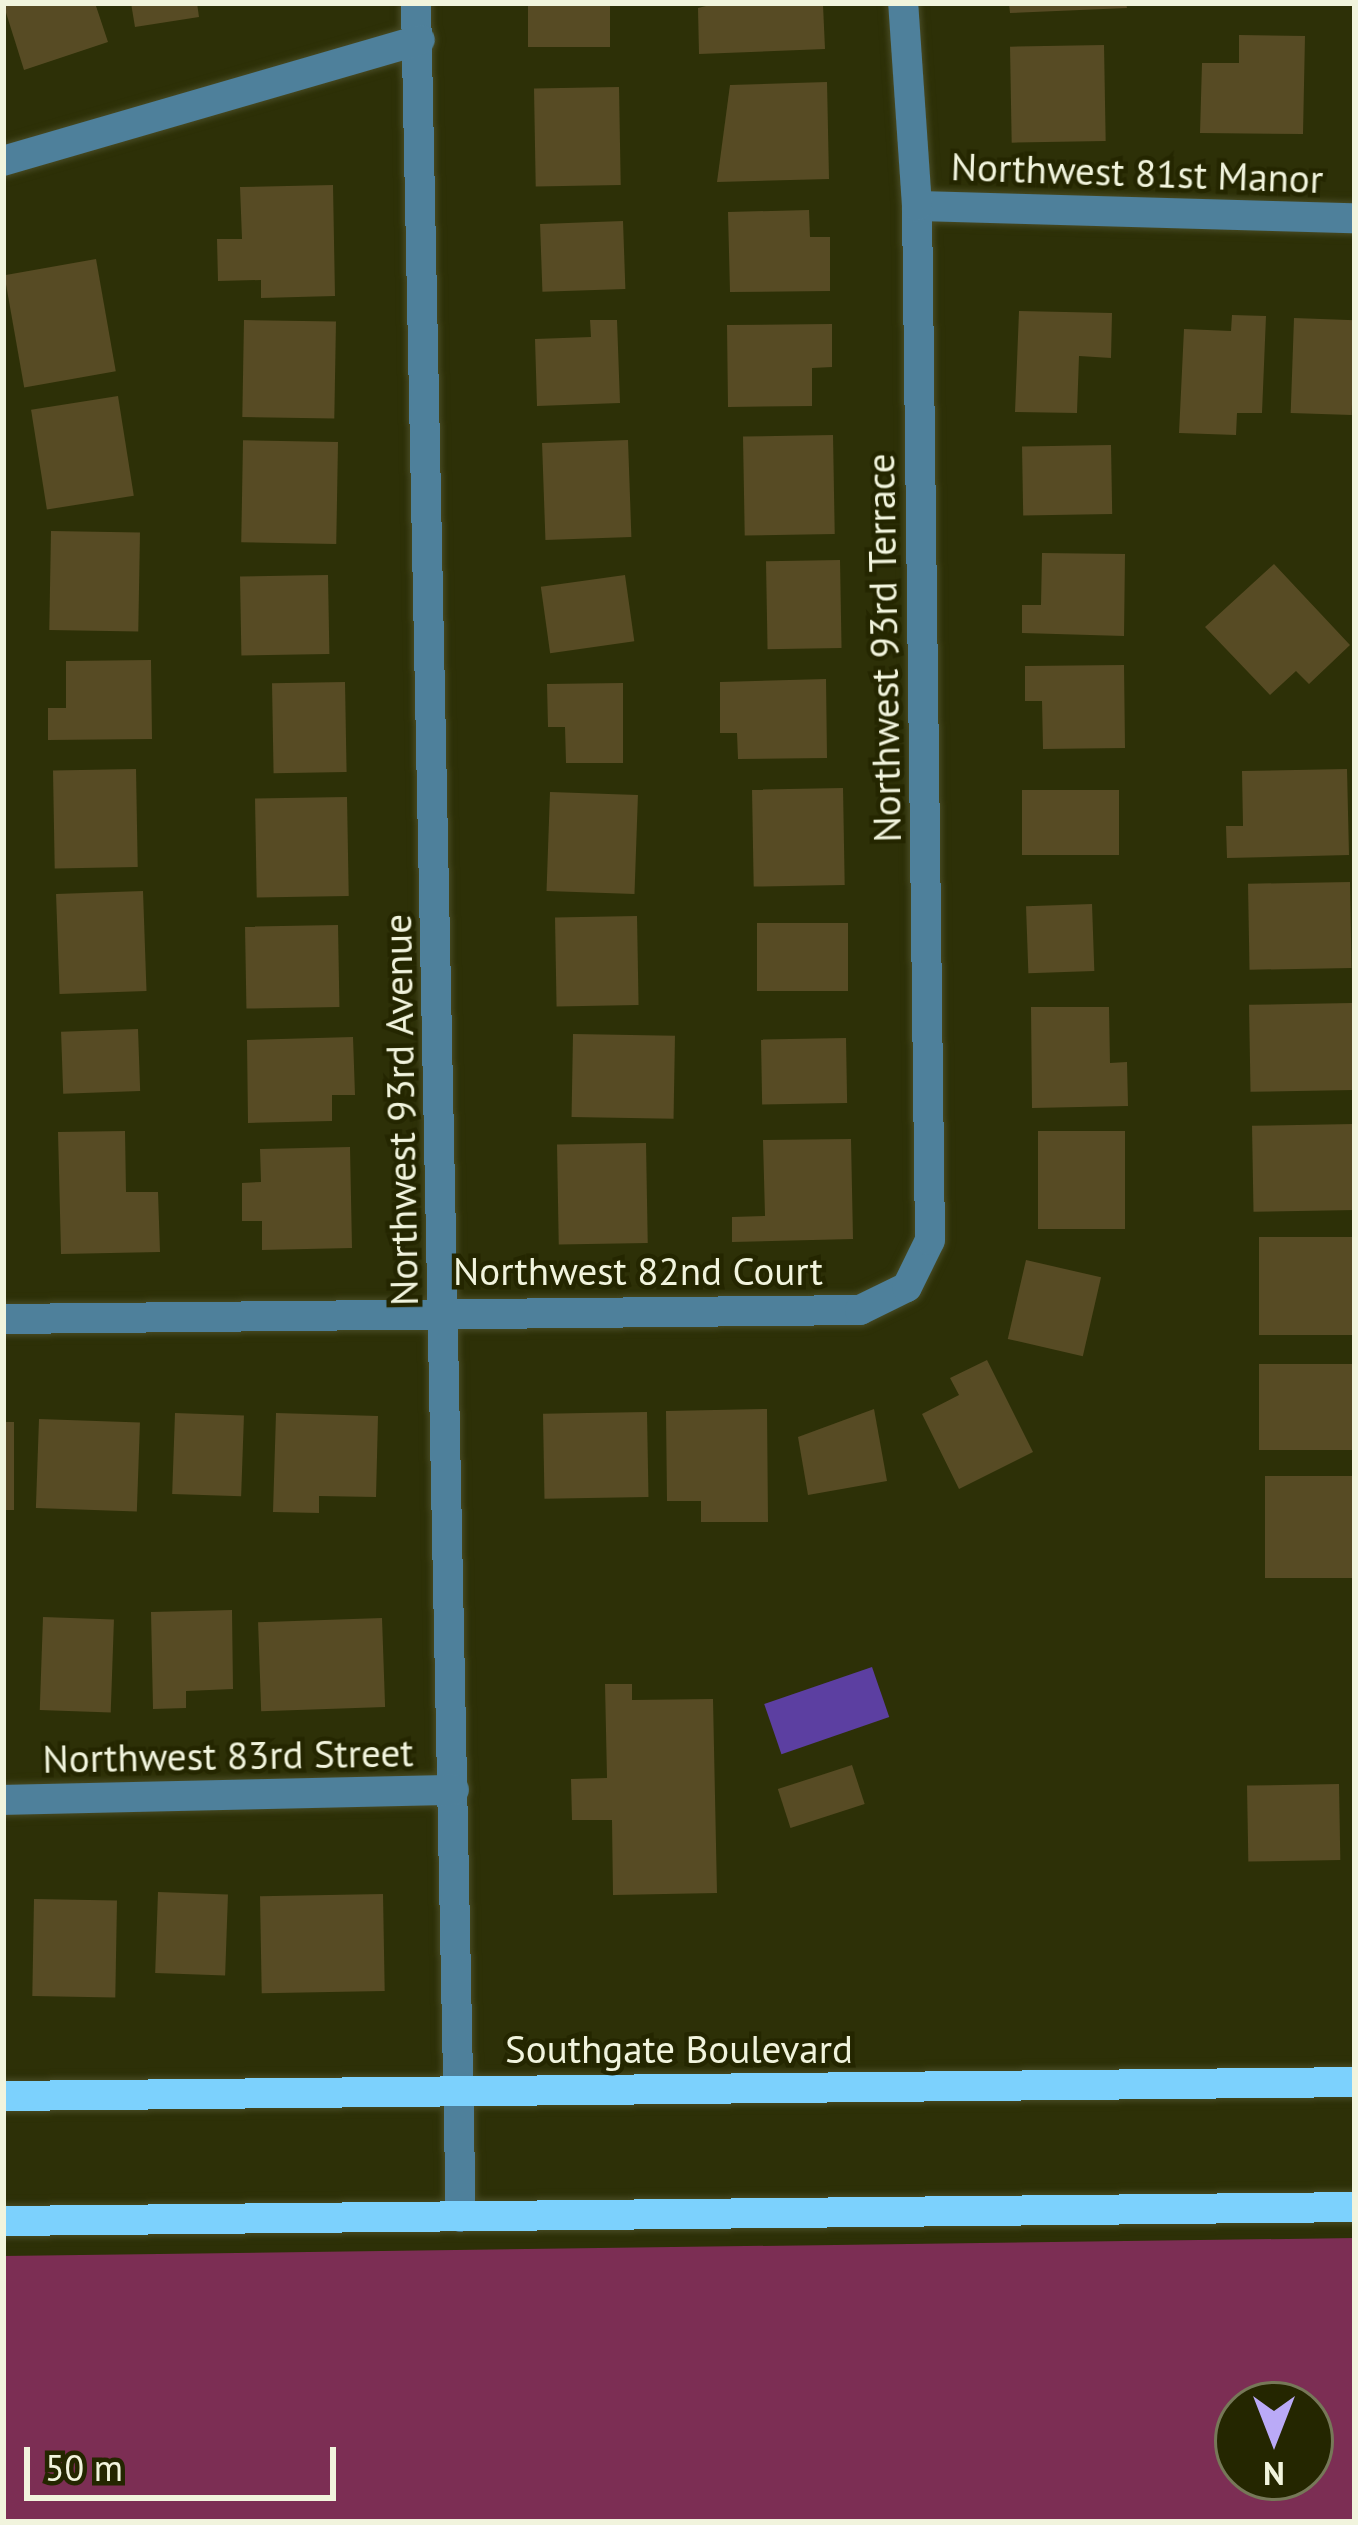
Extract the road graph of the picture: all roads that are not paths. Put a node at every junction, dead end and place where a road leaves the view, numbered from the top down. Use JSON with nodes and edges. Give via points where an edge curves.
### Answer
{"nodes":[{"id":1,"x":416,"y":3,"type":"edge"},
{"id":2,"x":903,"y":3,"type":"edge"},
{"id":3,"x":420,"y":40,"type":"junction"},
{"id":4,"x":3,"y":161,"type":"edge"},
{"id":5,"x":916,"y":206,"type":"junction"},
{"id":6,"x":1355,"y":218,"type":"edge"},
{"id":7,"x":907,"y":1287,"type":"joint"},
{"id":8,"x":444,"y":1310,"type":"junction"},
{"id":9,"x":3,"y":1319,"type":"edge"},
{"id":10,"x":454,"y":1790,"type":"junction"},
{"id":11,"x":3,"y":1800,"type":"edge"},
{"id":12,"x":1355,"y":2082,"type":"edge"},
{"id":13,"x":461,"y":2090,"type":"junction"},
{"id":14,"x":3,"y":2096,"type":"edge"},
{"id":15,"x":1355,"y":2207,"type":"edge"},
{"id":16,"x":461,"y":2217,"type":"junction"},
{"id":17,"x":3,"y":2221,"type":"edge"}],
"edges":[{"from":1,"to":3,"type":"street","name":"Northwest 93rd Avenue"},
{"from":2,"to":5,"type":"street","name":"Northwest 93rd Terrace"},
{"from":3,"to":4,"type":"street"},
{"from":3,"to":8,"type":"street","name":"Northwest 93rd Avenue"},
{"from":5,"to":6,"type":"street","name":"Northwest 81st Manor"},
{"from":5,"to":7,"type":"street","name":"Northwest 93rd Terrace","via":[[930,1240]]},
{"from":7,"to":8,"type":"street","name":"Northwest 82nd Court","via":[[860,1310]]},
{"from":8,"to":9,"type":"street","name":"Northwest 82nd Court"},
{"from":8,"to":10,"type":"street","name":"Northwest 93rd Avenue"},
{"from":10,"to":11,"type":"street","name":"Northwest 83rd Street"},
{"from":10,"to":13,"type":"street","name":"Northwest 93rd Avenue"},
{"from":12,"to":13,"type":"main road","name":"Southgate Boulevard"},
{"from":13,"to":14,"type":"main road","name":"Southgate Boulevard"},
{"from":13,"to":16,"type":"street","name":"Northwest 93rd Avenue"},
{"from":15,"to":16,"type":"main road"},
{"from":16,"to":17,"type":"main road"}]}
